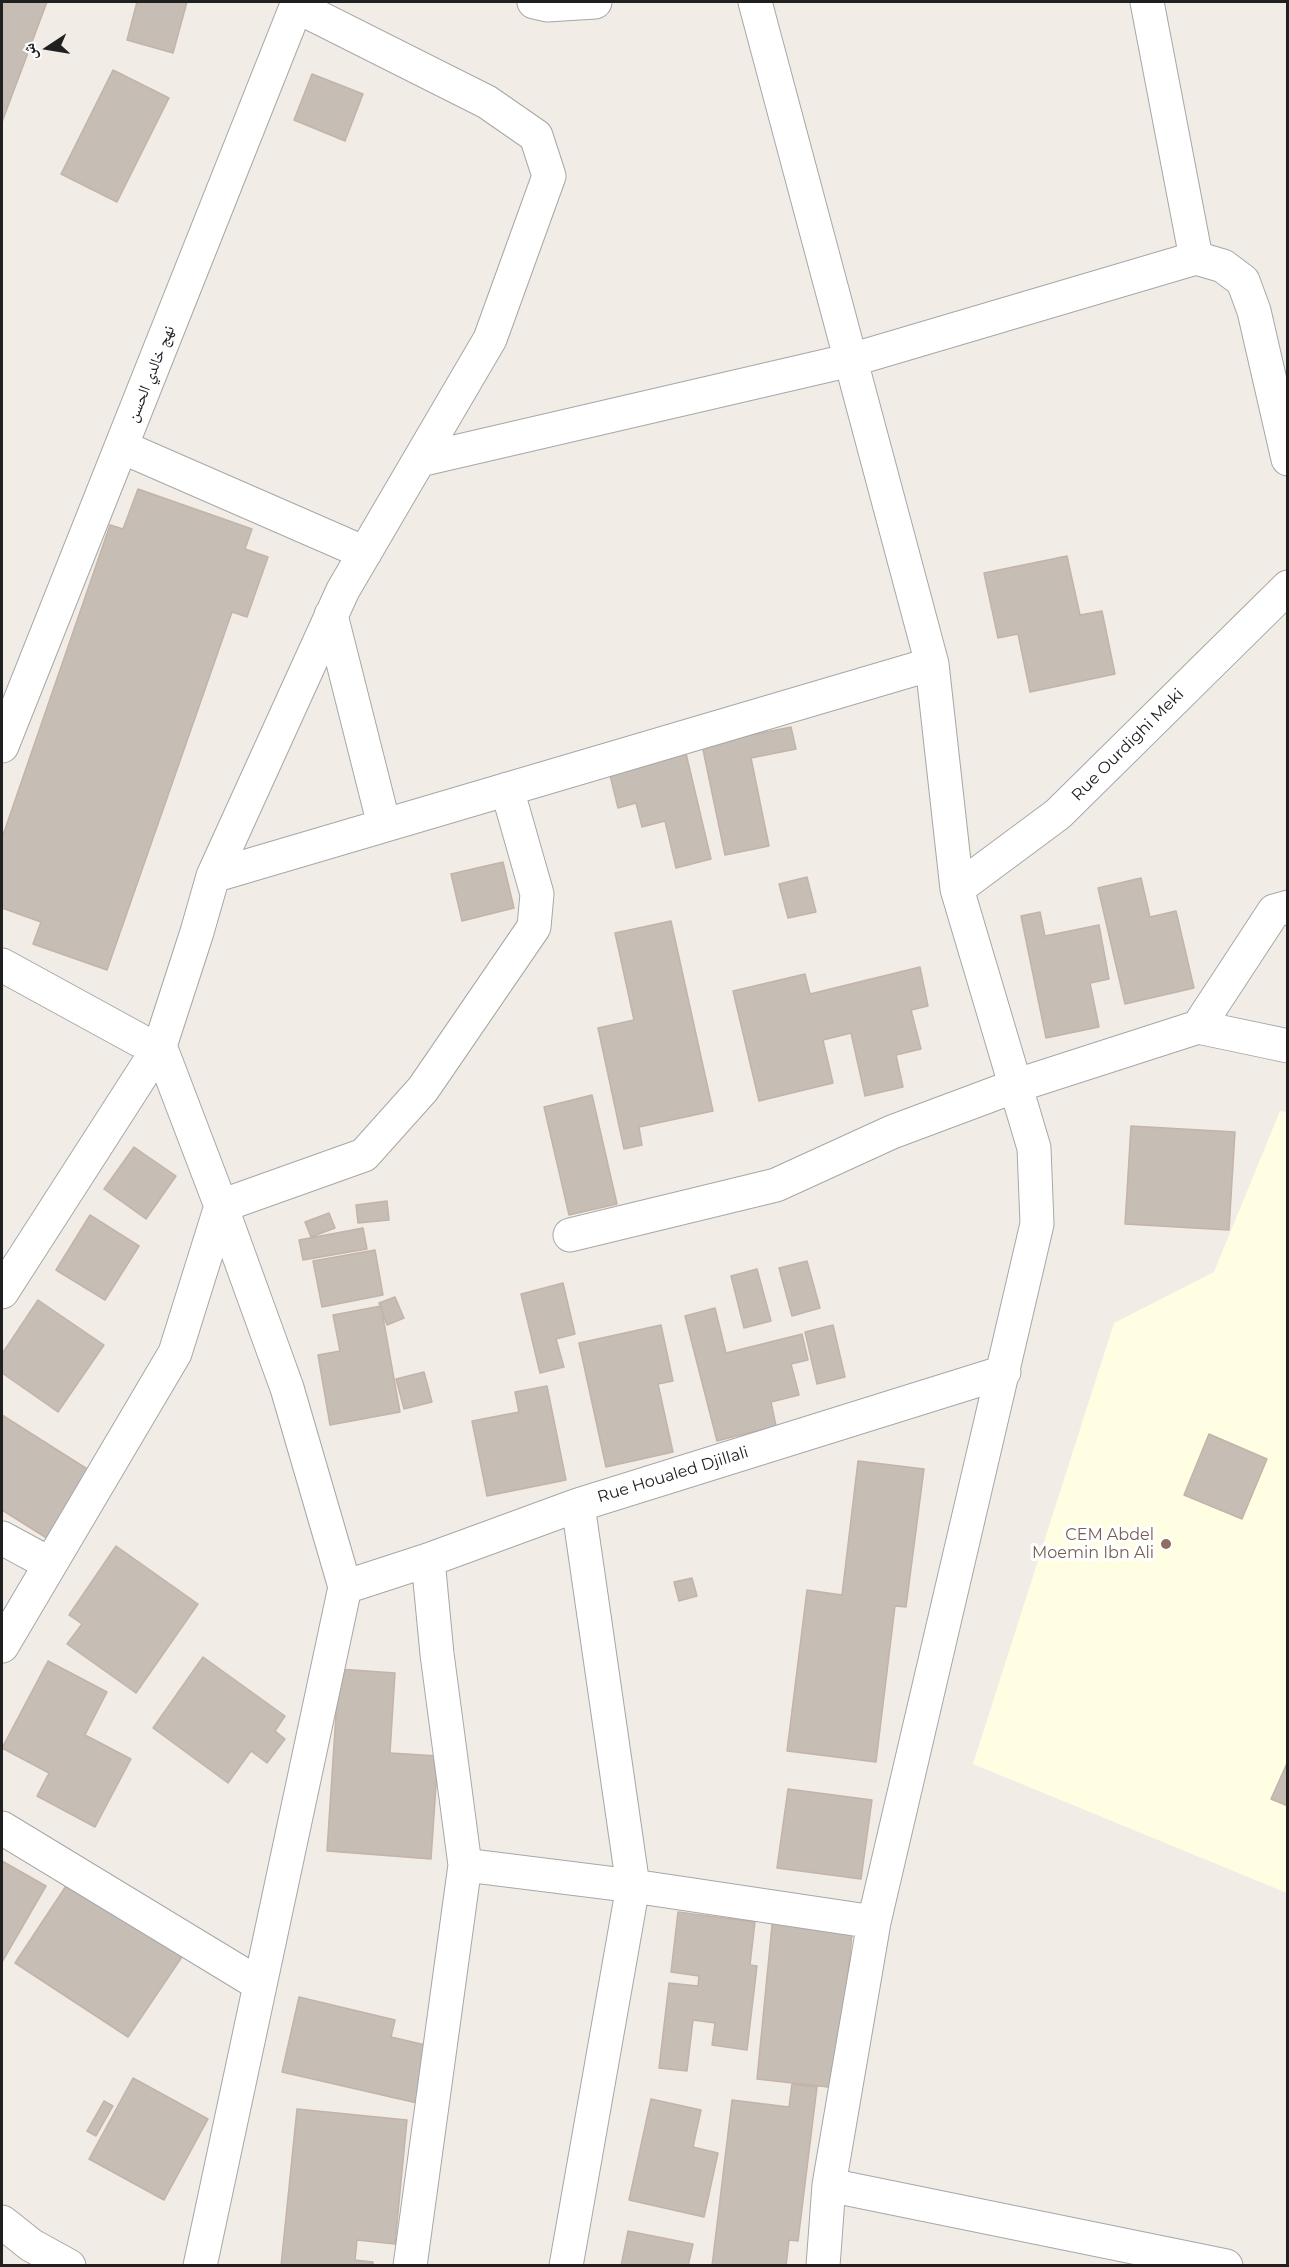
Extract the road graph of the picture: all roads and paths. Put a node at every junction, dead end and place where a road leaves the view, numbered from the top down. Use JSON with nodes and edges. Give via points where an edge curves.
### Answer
{"nodes":[{"id":1,"x":534,"y":2,"type":"edge"},
{"id":2,"x":595,"y":2,"type":"edge"},
{"id":3,"x":754,"y":2,"type":"edge"},
{"id":4,"x":1147,"y":2,"type":"edge"},
{"id":5,"x":297,"y":4,"type":"edge"},
{"id":6,"x":1196,"y":258,"type":"junction"},
{"id":7,"x":851,"y":360,"type":"junction"},
{"id":8,"x":122,"y":447,"type":"junction"},
{"id":9,"x":420,"y":459,"type":"junction"},
{"id":10,"x":1287,"y":459,"type":"edge"},
{"id":11,"x":365,"y":553,"type":"junction"},
{"id":12,"x":1287,"y":587,"type":"edge"},
{"id":13,"x":331,"y":615,"type":"junction"},
{"id":14,"x":932,"y":664,"type":"junction"},
{"id":15,"x":2,"y":746,"type":"edge"},
{"id":16,"x":507,"y":789,"type":"junction"},
{"id":17,"x":384,"y":825,"type":"junction"},
{"id":18,"x":213,"y":876,"type":"junction"},
{"id":19,"x":957,"y":889,"type":"junction"},
{"id":20,"x":1287,"y":907,"type":"edge"},
{"id":21,"x":2,"y":965,"type":"edge"},
{"id":22,"x":1198,"y":1027,"type":"junction"},
{"id":23,"x":149,"y":1043,"type":"junction"},
{"id":24,"x":1287,"y":1046,"type":"edge"},
{"id":25,"x":1015,"y":1086,"type":"junction"},
{"id":26,"x":221,"y":1206,"type":"junction"},
{"id":27,"x":570,"y":1235,"type":"dead end"},
{"id":28,"x":2,"y":1292,"type":"edge"},
{"id":29,"x":1004,"y":1372,"type":"junction"},
{"id":30,"x":578,"y":1505,"type":"junction"},
{"id":31,"x":2,"y":1538,"type":"edge"},
{"id":32,"x":428,"y":1560,"type":"junction"},
{"id":33,"x":50,"y":1564,"type":"junction"},
{"id":34,"x":345,"y":1587,"type":"junction"},
{"id":35,"x":2,"y":1646,"type":"edge"},
{"id":36,"x":2,"y":1828,"type":"edge"},
{"id":37,"x":465,"y":1865,"type":"junction"},
{"id":38,"x":633,"y":1886,"type":"junction"},
{"id":39,"x":874,"y":1922,"type":"junction"},
{"id":40,"x":260,"y":1984,"type":"junction"},
{"id":41,"x":829,"y":2185,"type":"junction"},
{"id":42,"x":2,"y":2222,"type":"edge"},
{"id":43,"x":1105,"y":2254,"type":"edge"},
{"id":44,"x":22,"y":2255,"type":"edge"},
{"id":45,"x":69,"y":2265,"type":"edge"},
{"id":46,"x":200,"y":2265,"type":"edge"},
{"id":47,"x":410,"y":2265,"type":"edge"},
{"id":48,"x":566,"y":2265,"type":"edge"},
{"id":49,"x":823,"y":2265,"type":"edge"},
{"id":50,"x":1226,"y":2265,"type":"edge"}],
"edges":[{"from":1,"to":2,"type":"street"},
{"from":3,"to":7,"type":"street"},
{"from":4,"to":6,"type":"street"},
{"from":5,"to":8,"type":"street","name":"نهج خالدي الحسن"},
{"from":5,"to":9,"type":"street","via":[[488,102],[536,136],[549,176],[490,339]]},
{"from":6,"to":7,"type":"street"},
{"from":6,"to":10,"type":"street","via":[[1223,266],[1243,281],[1254,311]]},
{"from":7,"to":9,"type":"street"},
{"from":7,"to":14,"type":"street"},
{"from":8,"to":11,"type":"street"},
{"from":8,"to":15,"type":"street","name":"نهج خالدي الحسن"},
{"from":9,"to":11,"type":"street"},
{"from":11,"to":13,"type":"street"},
{"from":12,"to":19,"type":"street","name":"Rue Ourdighi Meki","via":[[1058,814]]},
{"from":13,"to":17,"type":"street"},
{"from":13,"to":18,"type":"street"},
{"from":14,"to":16,"type":"street"},
{"from":14,"to":19,"type":"street"},
{"from":16,"to":17,"type":"street"},
{"from":16,"to":26,"type":"street","via":[[537,894],[534,927],[423,1089],[364,1155]]},
{"from":17,"to":18,"type":"street"},
{"from":18,"to":23,"type":"street","via":[[197,932]]},
{"from":19,"to":25,"type":"street"},
{"from":20,"to":22,"type":"street","via":[[1274,911]]},
{"from":21,"to":23,"type":"street"},
{"from":22,"to":24,"type":"street"},
{"from":22,"to":25,"type":"street"},
{"from":23,"to":26,"type":"street"},
{"from":23,"to":28,"type":"street"},
{"from":25,"to":27,"type":"street","via":[[892,1132],[776,1185]]},
{"from":25,"to":29,"type":"street","via":[[1034,1148],[1037,1224]]},
{"from":26,"to":33,"type":"street","via":[[175,1353]]},
{"from":26,"to":34,"type":"street","via":[[287,1388]]},
{"from":29,"to":30,"type":"street","name":"Rue Houaled Djillali"},
{"from":29,"to":39,"type":"street"},
{"from":30,"to":32,"type":"street","name":"Rue Houaled Djillali"},
{"from":30,"to":38,"type":"street"},
{"from":31,"to":33,"type":"street"},
{"from":32,"to":34,"type":"street","name":"Rue Houaled Djillali"},
{"from":32,"to":37,"type":"street"},
{"from":33,"to":35,"type":"street"},
{"from":34,"to":40,"type":"street"},
{"from":36,"to":40,"type":"street"},
{"from":37,"to":38,"type":"street"},
{"from":37,"to":47,"type":"street"},
{"from":38,"to":39,"type":"street"},
{"from":38,"to":48,"type":"street"},
{"from":39,"to":41,"type":"street"},
{"from":40,"to":46,"type":"street"},
{"from":41,"to":43,"type":"street"},
{"from":41,"to":49,"type":"street"},
{"from":42,"to":44,"type":"street"},
{"from":43,"to":50,"type":"street"},
{"from":44,"to":45,"type":"street"}]}
